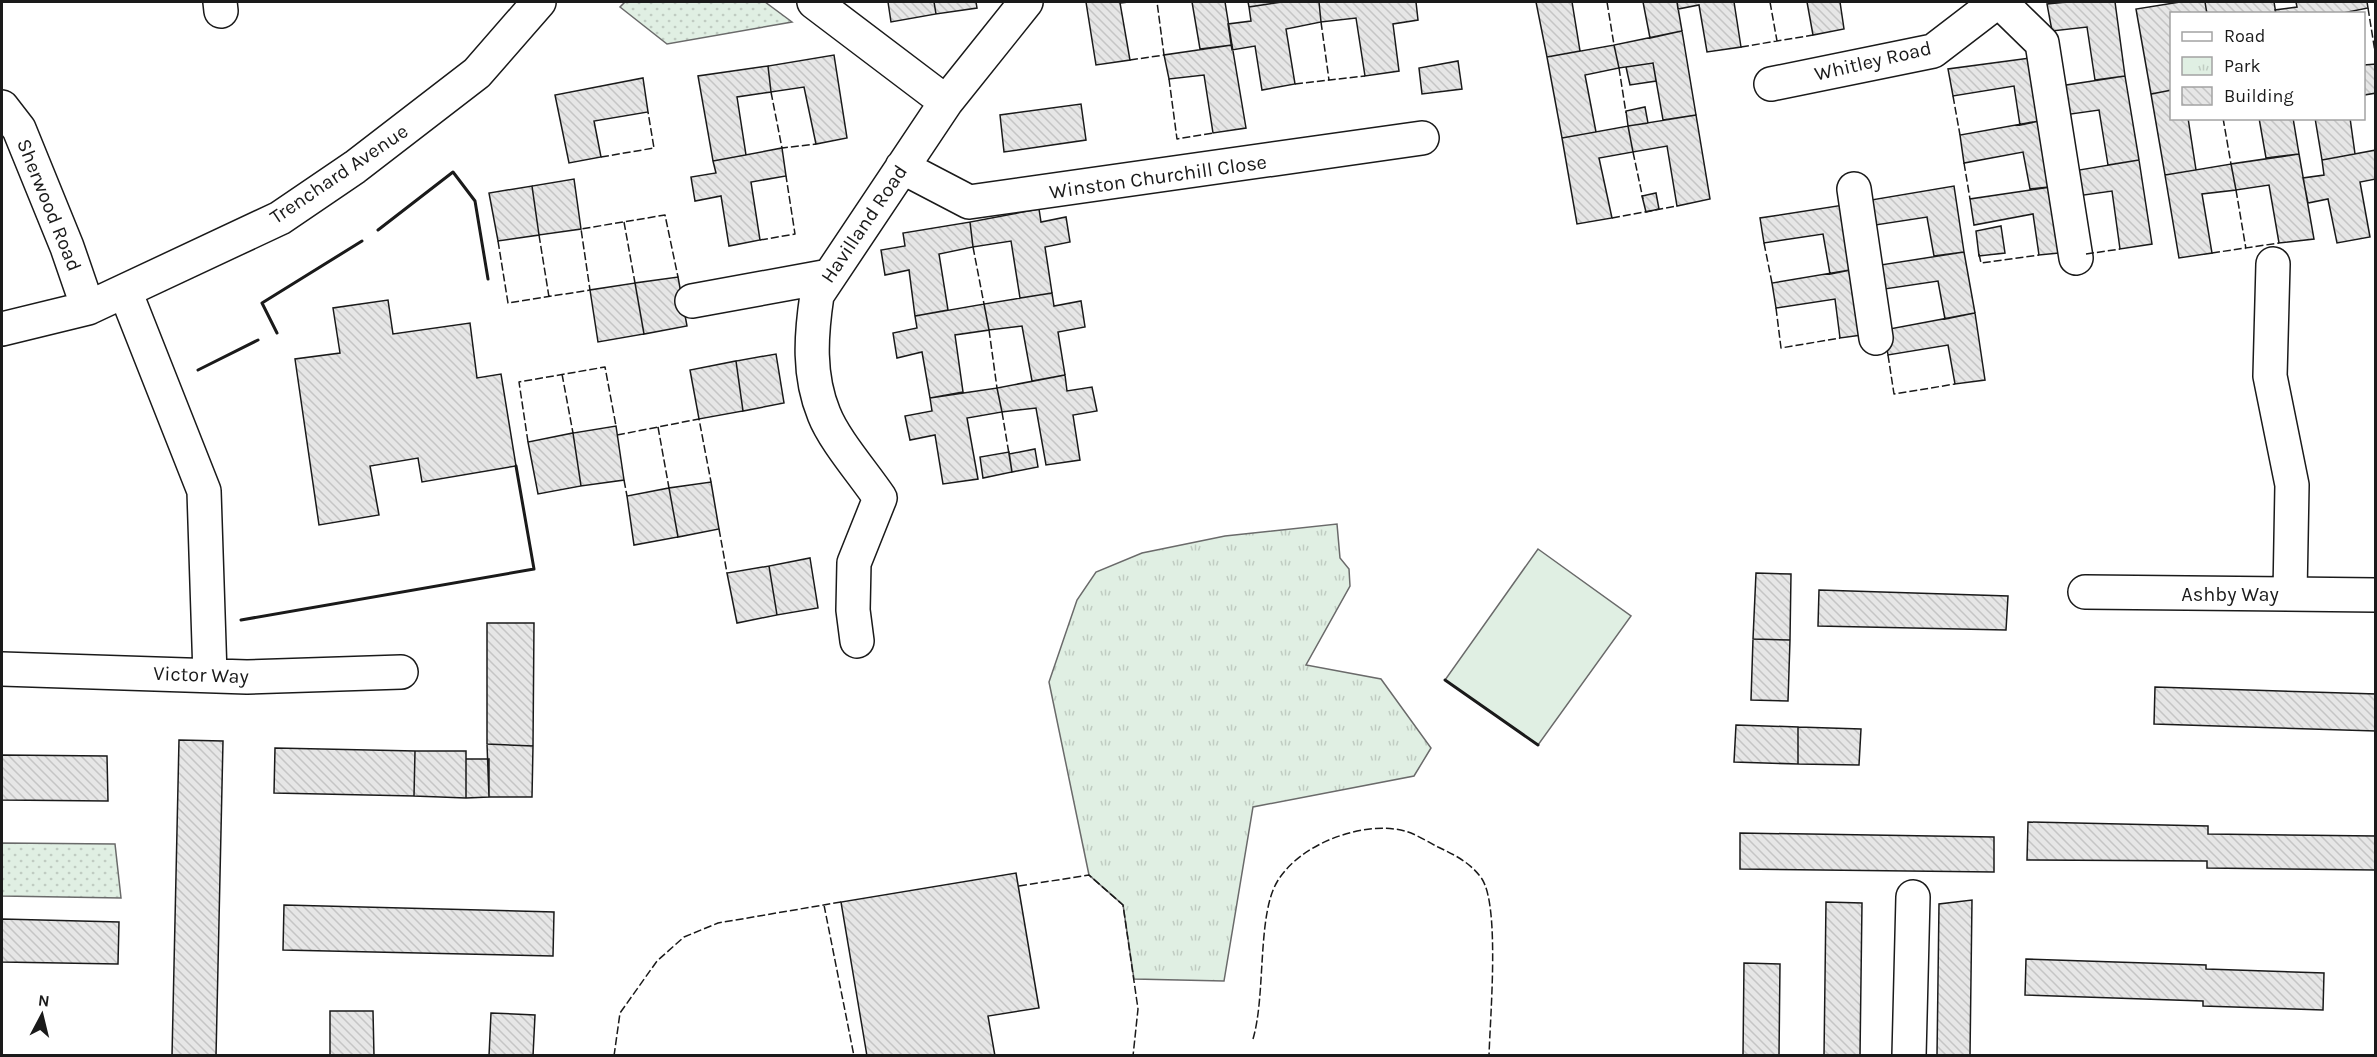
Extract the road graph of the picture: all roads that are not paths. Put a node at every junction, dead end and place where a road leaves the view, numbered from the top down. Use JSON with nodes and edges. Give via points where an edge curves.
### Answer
{"nodes":[{"id":1,"x":539,"y":2,"type":"edge"},
{"id":2,"x":814,"y":2,"type":"edge"},
{"id":3,"x":1026,"y":2,"type":"edge"},
{"id":4,"x":1998,"y":2,"type":"edge"},
{"id":5,"x":1771,"y":84,"type":"dead end"},
{"id":6,"x":946,"y":102,"type":"junction"},
{"id":7,"x":2,"y":107,"type":"edge"},
{"id":8,"x":1422,"y":138,"type":"dead end"},
{"id":9,"x":902,"y":168,"type":"junction"},
{"id":10,"x":1854,"y":189,"type":"dead end"},
{"id":11,"x":2076,"y":258,"type":"dead end"},
{"id":12,"x":2273,"y":264,"type":"dead end"},
{"id":13,"x":830,"y":276,"type":"junction"},
{"id":14,"x":125,"y":291,"type":"junction"},
{"id":15,"x":692,"y":301,"type":"dead end"},
{"id":16,"x":88,"y":308,"type":"junction"},
{"id":17,"x":2,"y":330,"type":"edge"},
{"id":18,"x":1876,"y":339,"type":"dead end"},
{"id":19,"x":2085,"y":592,"type":"dead end"},
{"id":20,"x":2290,"y":594,"type":"junction"},
{"id":21,"x":2376,"y":595,"type":"edge"},
{"id":22,"x":857,"y":640,"type":"dead end"},
{"id":23,"x":2,"y":669,"type":"edge"},
{"id":24,"x":400,"y":672,"type":"dead end"},
{"id":25,"x":210,"y":675,"type":"junction"},
{"id":26,"x":1914,"y":897,"type":"dead end"},
{"id":27,"x":1908,"y":1056,"type":"edge"}],
"edges":[{"from":1,"to":14,"type":"street","name":"Trenchard Avenue","via":[[477,73],[339,179],[280,218]]},
{"from":2,"to":6,"type":"street"},
{"from":3,"to":6,"type":"street","name":"Havilland Road"},
{"from":4,"to":5,"type":"street","name":"Whitley Road","via":[[1933,51]]},
{"from":4,"to":11,"type":"street","via":[[2042,43]]},
{"from":6,"to":9,"type":"street","name":"Havilland Road"},
{"from":7,"to":16,"type":"street","name":"Sherwood Road","via":[[19,129]]},
{"from":8,"to":9,"type":"street","name":"Winston Churchill Close","via":[[969,202]]},
{"from":9,"to":13,"type":"street","name":"Havilland Road"},
{"from":10,"to":18,"type":"street"},
{"from":12,"to":20,"type":"street","via":[[2270,376],[2292,485]]},
{"from":13,"to":15,"type":"street"},
{"from":13,"to":22,"type":"street","name":"Havilland Road","via":[[817,295],[811,332],[813,376],[824,415],[880,498],[854,563]]},
{"from":14,"to":16,"type":"street","name":"Trenchard Avenue"},
{"from":14,"to":25,"type":"street","via":[[204,491]]},
{"from":16,"to":17,"type":"street","name":"Trenchard Avenue"},
{"from":19,"to":20,"type":"street","name":"Ashby Way"},
{"from":20,"to":21,"type":"street","name":"Ashby Way"},
{"from":23,"to":25,"type":"street","name":"Victor Way"},
{"from":24,"to":25,"type":"street","name":"Victor Way"},
{"from":26,"to":27,"type":"street"}]}
